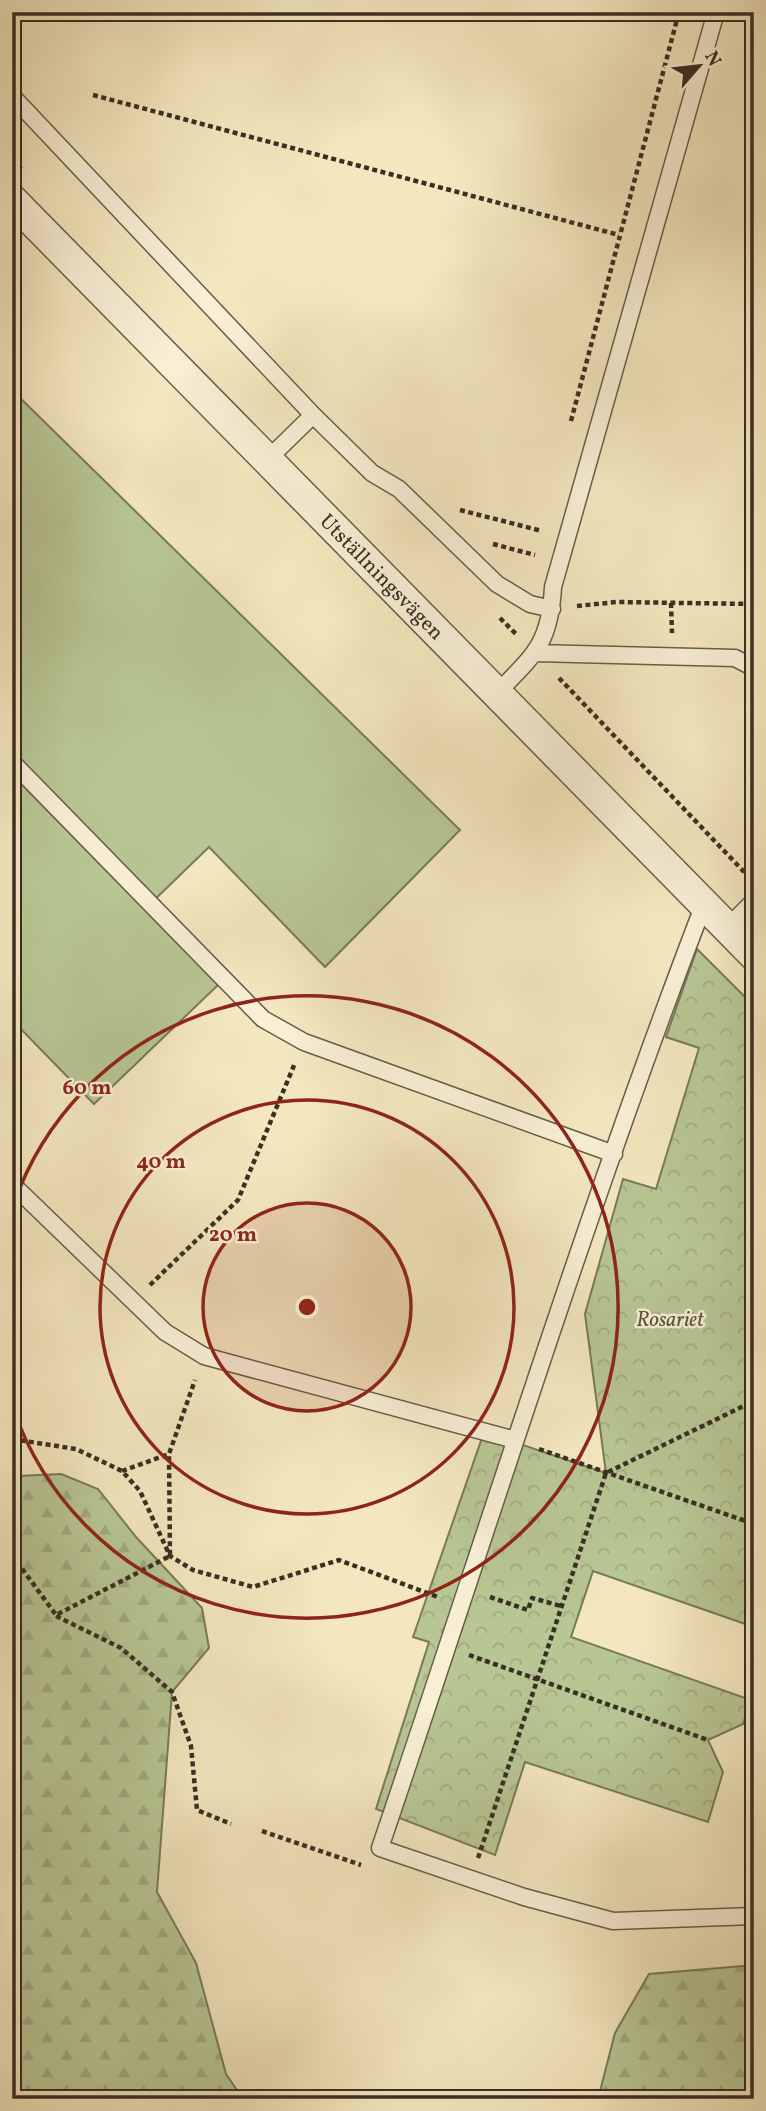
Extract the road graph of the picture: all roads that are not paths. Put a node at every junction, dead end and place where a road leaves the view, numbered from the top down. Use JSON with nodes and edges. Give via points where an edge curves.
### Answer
{"nodes":[{"id":1,"x":716,"y":12,"type":"edge"},
{"id":2,"x":12,"y":96,"type":"edge"},
{"id":3,"x":21,"y":189,"type":"edge"},
{"id":4,"x":313,"y":415,"type":"junction"},
{"id":5,"x":267,"y":460,"type":"junction"},
{"id":6,"x":552,"y":609,"type":"junction"},
{"id":7,"x":535,"y":653,"type":"junction"},
{"id":8,"x":754,"y":667,"type":"edge"},
{"id":9,"x":496,"y":694,"type":"junction"},
{"id":10,"x":12,"y":762,"type":"edge"},
{"id":11,"x":754,"y":901,"type":"edge"},
{"id":12,"x":704,"y":904,"type":"junction"},
{"id":13,"x":727,"y":928,"type":"junction"},
{"id":14,"x":754,"y":955,"type":"edge"},
{"id":15,"x":614,"y":1154,"type":"junction"},
{"id":16,"x":12,"y":1184,"type":"edge"},
{"id":17,"x":515,"y":1440,"type":"junction"},
{"id":18,"x":754,"y":1916,"type":"edge"}],
"edges":[{"from":1,"to":6,"type":"lane","via":[[560,561]]},
{"from":2,"to":4,"type":"lane"},
{"from":3,"to":5,"type":"street","name":"Utställningsvägen"},
{"from":4,"to":5,"type":"lane"},
{"from":4,"to":6,"type":"lane","via":[[372,473],[407,496],[497,584],[530,604]]},
{"from":5,"to":9,"type":"street","name":"Utställningsvägen"},
{"from":6,"to":7,"type":"lane","via":[[547,633]]},
{"from":7,"to":8,"type":"lane","via":[[735,658]]},
{"from":7,"to":9,"type":"lane"},
{"from":9,"to":12,"type":"street","name":"Utställningsvägen"},
{"from":10,"to":15,"type":"lane","via":[[262,1019],[304,1042]]},
{"from":11,"to":13,"type":"lane"},
{"from":12,"to":13,"type":"street","name":"Utställningsvägen"},
{"from":12,"to":15,"type":"lane"},
{"from":13,"to":14,"type":"street","name":"Utställningsvägen"},
{"from":15,"to":17,"type":"lane"},
{"from":16,"to":17,"type":"lane","via":[[165,1332],[204,1356]]},
{"from":17,"to":18,"type":"lane","via":[[380,1848],[613,1921]]}]}
